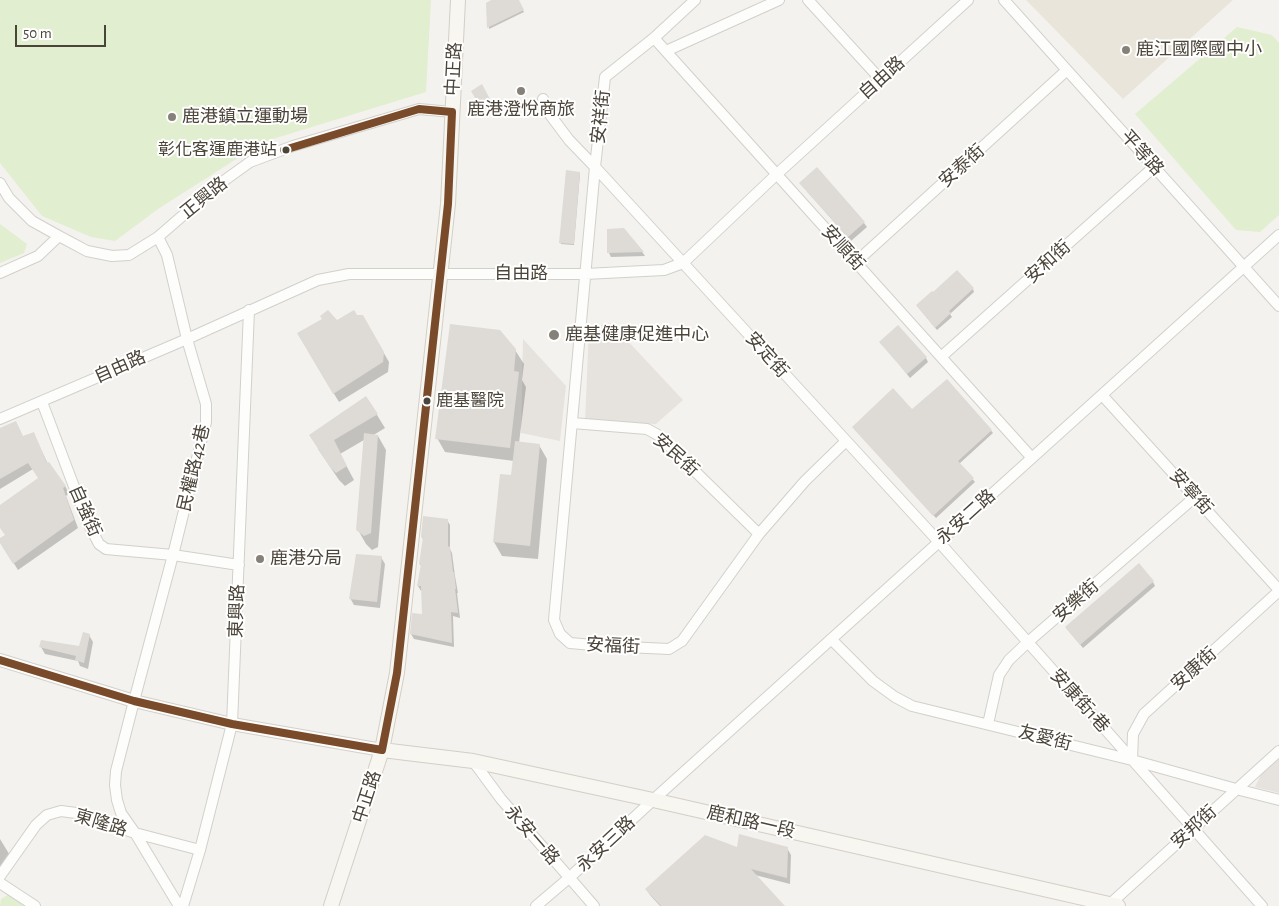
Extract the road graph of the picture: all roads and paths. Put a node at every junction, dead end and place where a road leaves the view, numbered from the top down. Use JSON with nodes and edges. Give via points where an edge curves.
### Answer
{"nodes":[{"id":1,"x":458,"y":0,"type":"edge"},
{"id":2,"x":695,"y":0,"type":"edge"},
{"id":3,"x":780,"y":0,"type":"edge"},
{"id":4,"x":808,"y":0,"type":"edge"},
{"id":5,"x":968,"y":0,"type":"edge"},
{"id":6,"x":1004,"y":0,"type":"edge"},
{"id":7,"x":654,"y":38,"type":"junction"},
{"id":8,"x":666,"y":51,"type":"junction"},
{"id":9,"x":1067,"y":70,"type":"junction"},
{"id":10,"x":880,"y":80,"type":"junction"},
{"id":11,"x":543,"y":99,"type":"dead end"},
{"id":12,"x":452,"y":112,"type":"junction"},
{"id":13,"x":595,"y":167,"type":"junction"},
{"id":14,"x":1154,"y":167,"type":"junction"},
{"id":15,"x":777,"y":174,"type":"junction"},
{"id":16,"x":0,"y":183,"type":"edge"},
{"id":17,"x":1279,"y":235,"type":"edge"},
{"id":18,"x":59,"y":236,"type":"junction"},
{"id":19,"x":158,"y":237,"type":"junction"},
{"id":20,"x":856,"y":262,"type":"junction"},
{"id":21,"x":683,"y":263,"type":"junction"},
{"id":22,"x":1244,"y":267,"type":"junction"},
{"id":23,"x":0,"y":273,"type":"edge"},
{"id":24,"x":441,"y":274,"type":"junction"},
{"id":25,"x":585,"y":274,"type":"junction"},
{"id":26,"x":1279,"y":306,"type":"edge"},
{"id":27,"x":249,"y":310,"type":"junction"},
{"id":28,"x":187,"y":338,"type":"junction"},
{"id":29,"x":941,"y":357,"type":"junction"},
{"id":30,"x":1102,"y":395,"type":"junction"},
{"id":31,"x":42,"y":402,"type":"junction"},
{"id":32,"x":0,"y":419,"type":"edge"},
{"id":33,"x":572,"y":423,"type":"junction"},
{"id":34,"x":846,"y":441,"type":"junction"},
{"id":35,"x":1032,"y":458,"type":"junction"},
{"id":36,"x":1195,"y":497,"type":"junction"},
{"id":37,"x":759,"y":534,"type":"junction"},
{"id":38,"x":939,"y":542,"type":"junction"},
{"id":39,"x":173,"y":554,"type":"junction"},
{"id":40,"x":239,"y":565,"type":"junction"},
{"id":41,"x":1279,"y":590,"type":"edge"},
{"id":42,"x":831,"y":639,"type":"junction"},
{"id":43,"x":1028,"y":642,"type":"junction"},
{"id":44,"x":0,"y":660,"type":"edge"},
{"id":45,"x":134,"y":701,"type":"junction"},
{"id":46,"x":232,"y":724,"type":"junction"},
{"id":47,"x":988,"y":724,"type":"junction"},
{"id":48,"x":382,"y":750,"type":"junction"},
{"id":49,"x":1279,"y":751,"type":"edge"},
{"id":50,"x":1132,"y":760,"type":"junction"},
{"id":51,"x":473,"y":761,"type":"junction"},
{"id":52,"x":1236,"y":789,"type":"junction"},
{"id":53,"x":653,"y":800,"type":"junction"},
{"id":54,"x":1279,"y":800,"type":"edge"},
{"id":55,"x":1193,"y":828,"type":"junction"},
{"id":56,"x":135,"y":833,"type":"junction"},
{"id":57,"x":200,"y":850,"type":"junction"},
{"id":58,"x":0,"y":876,"type":"edge"},
{"id":59,"x":569,"y":878,"type":"junction"},
{"id":60,"x":0,"y":883,"type":"edge"},
{"id":61,"x":1114,"y":905,"type":"edge"},
{"id":62,"x":35,"y":906,"type":"edge"},
{"id":63,"x":179,"y":906,"type":"edge"},
{"id":64,"x":183,"y":906,"type":"edge"},
{"id":65,"x":331,"y":906,"type":"edge"},
{"id":66,"x":536,"y":906,"type":"edge"},
{"id":67,"x":594,"y":906,"type":"edge"},
{"id":68,"x":1262,"y":906,"type":"edge"}],
"edges":[{"from":1,"to":12,"type":"main road","name":"中正路"},
{"from":2,"to":7,"type":"street","name":"安祥街"},
{"from":3,"to":8,"type":"street"},
{"from":4,"to":10,"type":"street"},
{"from":5,"to":10,"type":"street","name":"自由路"},
{"from":6,"to":9,"type":"street","name":"平等路"},
{"from":7,"to":8,"type":"street","name":"安順街"},
{"from":7,"to":13,"type":"street","name":"安祥街","via":[[606,77]]},
{"from":8,"to":15,"type":"street","name":"安順街"},
{"from":9,"to":14,"type":"street","name":"平等路"},
{"from":9,"to":20,"type":"street","name":"安泰街"},
{"from":10,"to":15,"type":"street","name":"自由路"},
{"from":11,"to":13,"type":"street","name":"安定街","via":[[569,140]]},
{"from":12,"to":19,"type":"street","name":"正興路","via":[[420,109],[250,162]]},
{"from":12,"to":24,"type":"main road","name":"中正路"},
{"from":13,"to":21,"type":"street","name":"安定街"},
{"from":13,"to":25,"type":"street","name":"安祥街"},
{"from":14,"to":22,"type":"street","name":"平等路"},
{"from":14,"to":29,"type":"street","name":"安和街"},
{"from":15,"to":20,"type":"street","name":"安順街"},
{"from":15,"to":21,"type":"street","name":"自由路"},
{"from":16,"to":18,"type":"street","name":"正興路","via":[[9,198],[32,221]]},
{"from":17,"to":22,"type":"street","name":"永安二路"},
{"from":18,"to":19,"type":"street","name":"正興路","via":[[87,251],[112,256],[129,254]]},
{"from":18,"to":23,"type":"street","via":[[38,256]]},
{"from":19,"to":28,"type":"street","name":"民權路42巷","via":[[167,255]]},
{"from":20,"to":29,"type":"street","name":"安順街"},
{"from":21,"to":25,"type":"street","name":"自由路","via":[[664,270]]},
{"from":21,"to":34,"type":"street","name":"安定街"},
{"from":22,"to":26,"type":"street","name":"平等路"},
{"from":22,"to":30,"type":"street","name":"永安二路"},
{"from":24,"to":25,"type":"street","name":"自由路"},
{"from":24,"to":27,"type":"street","name":"自由路","via":[[349,274],[318,280]]},
{"from":24,"to":48,"type":"main road","name":"中正路","via":[[397,672]]},
{"from":25,"to":33,"type":"street","name":"安福街"},
{"from":27,"to":28,"type":"street","name":"自由路"},
{"from":27,"to":40,"type":"street","name":"東興路"},
{"from":28,"to":31,"type":"street","name":"自由路"},
{"from":28,"to":39,"type":"street","name":"民權路42巷","via":[[206,404],[206,422]]},
{"from":29,"to":35,"type":"street","name":"安順街"},
{"from":30,"to":35,"type":"street","name":"永安二路"},
{"from":30,"to":36,"type":"street","name":"安寧街"},
{"from":31,"to":32,"type":"street","name":"自由路"},
{"from":31,"to":39,"type":"street","name":"自強街","via":[[87,521],[99,544],[106,549]]},
{"from":33,"to":37,"type":"street","name":"安民街","via":[[647,429],[658,435]]},
{"from":33,"to":37,"type":"street","name":"安福街","via":[[554,620],[560,634],[570,643],[669,649],[682,640]]},
{"from":34,"to":37,"type":"street","name":"安福街","via":[[805,481]]},
{"from":34,"to":38,"type":"street","name":"安定街"},
{"from":35,"to":38,"type":"street","name":"永安二路"},
{"from":36,"to":41,"type":"street","name":"安寧街"},
{"from":36,"to":43,"type":"street","name":"安樂街"},
{"from":38,"to":42,"type":"street","name":"永安二路"},
{"from":38,"to":43,"type":"street","name":"安康街1巷"},
{"from":39,"to":40,"type":"street","name":"自強街"},
{"from":39,"to":45,"type":"street","name":"民權路42巷"},
{"from":40,"to":46,"type":"street","name":"東興路"},
{"from":41,"to":50,"type":"street","name":"安康街","via":[[1144,714],[1133,734]]},
{"from":42,"to":47,"type":"street","name":"友愛街","via":[[895,697],[912,706]]},
{"from":42,"to":53,"type":"street","name":"永安二路"},
{"from":43,"to":47,"type":"street","name":"安樂街","via":[[999,675]]},
{"from":43,"to":50,"type":"street","name":"安康街1巷"},
{"from":44,"to":45,"type":"street"},
{"from":45,"to":46,"type":"street"},
{"from":45,"to":56,"type":"street","name":"民權路42巷","via":[[115,785],[121,813]]},
{"from":46,"to":48,"type":"street"},
{"from":46,"to":57,"type":"street","name":"東興路"},
{"from":47,"to":50,"type":"street","name":"友愛街"},
{"from":48,"to":51,"type":"main road","name":"鹿和路一段"},
{"from":48,"to":65,"type":"main road","name":"中正路"},
{"from":49,"to":52,"type":"street","name":"安邦街"},
{"from":50,"to":52,"type":"street","name":"友愛街"},
{"from":50,"to":55,"type":"street","name":"安康街1巷"},
{"from":51,"to":53,"type":"main road","name":"鹿和路一段"},
{"from":51,"to":59,"type":"street","name":"永安一路"},
{"from":52,"to":54,"type":"street","name":"友愛街"},
{"from":52,"to":55,"type":"street","name":"安邦街"},
{"from":53,"to":59,"type":"street","name":"永安三路"},
{"from":53,"to":61,"type":"main road","name":"鹿和路一段"},
{"from":55,"to":61,"type":"street","name":"安邦街"},
{"from":55,"to":68,"type":"street","name":"安康街1巷"},
{"from":56,"to":57,"type":"street","name":"東隆路"},
{"from":56,"to":58,"type":"street","name":"東隆路","via":[[76,812],[47,815],[36,825]]},
{"from":56,"to":63,"type":"street","name":"民權路42巷"},
{"from":57,"to":64,"type":"street","name":"東興路"},
{"from":59,"to":66,"type":"street","name":"永安三路"},
{"from":59,"to":67,"type":"street","name":"永安一路"},
{"from":60,"to":62,"type":"street"}]}
